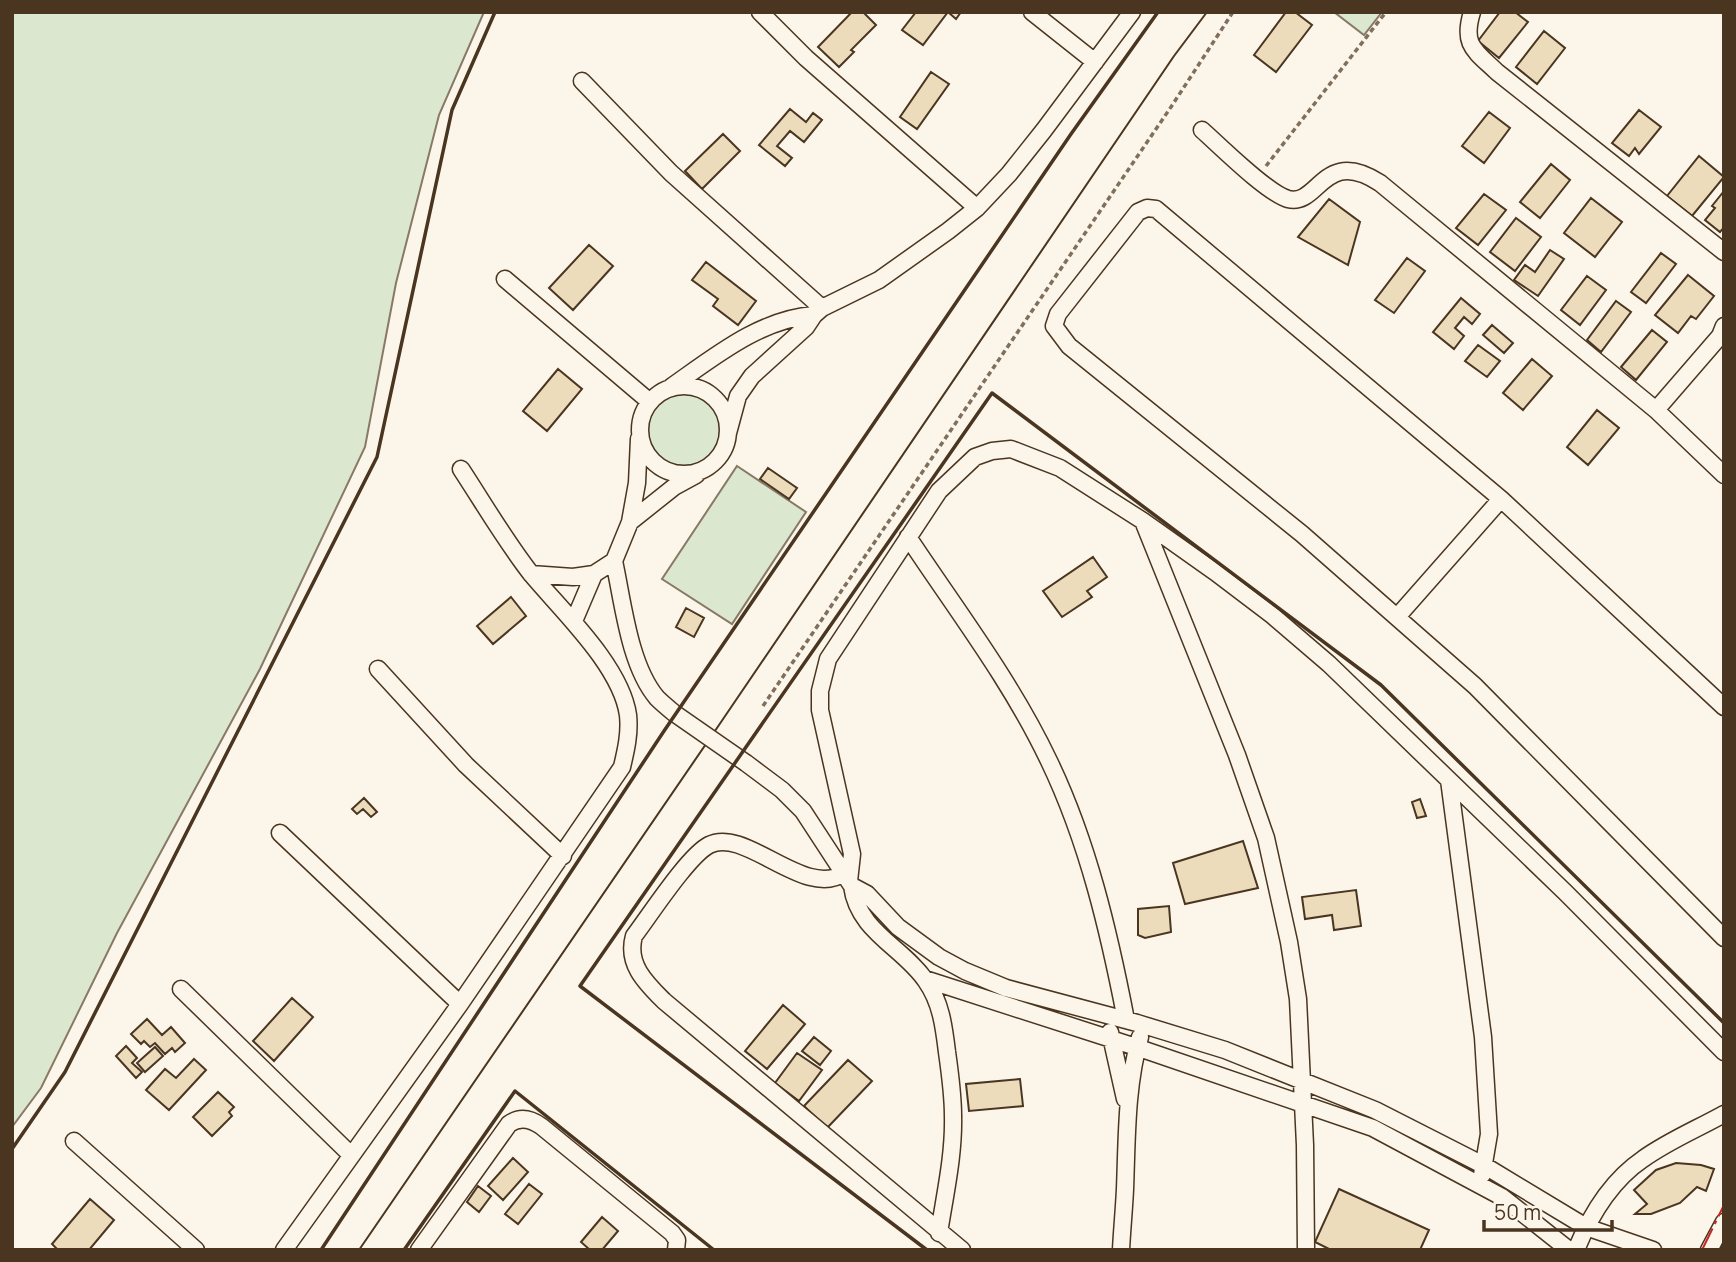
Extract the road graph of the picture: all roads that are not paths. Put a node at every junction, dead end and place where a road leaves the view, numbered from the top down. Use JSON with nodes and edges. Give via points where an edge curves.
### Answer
{"nodes":[{"id":1,"x":760,"y":12,"type":"edge"},
{"id":2,"x":1032,"y":12,"type":"edge"},
{"id":3,"x":1132,"y":12,"type":"edge"},
{"id":4,"x":1472,"y":12,"type":"edge"},
{"id":5,"x":1095,"y":62,"type":"junction"},
{"id":6,"x":582,"y":81,"type":"dead end"},
{"id":7,"x":1202,"y":130,"type":"dead end"},
{"id":8,"x":976,"y":208,"type":"junction"},
{"id":9,"x":1724,"y":253,"type":"edge"},
{"id":10,"x":505,"y":279,"type":"dead end"},
{"id":11,"x":818,"y":311,"type":"junction"},
{"id":12,"x":1722,"y":332,"type":"edge"},
{"id":13,"x":668,"y":388,"type":"junction"},
{"id":14,"x":650,"y":402,"type":"junction"},
{"id":15,"x":1656,"y":410,"type":"junction"},
{"id":16,"x":640,"y":433,"type":"junction"},
{"id":17,"x":728,"y":433,"type":"junction"},
{"id":18,"x":461,"y":468,"type":"dead end"},
{"id":19,"x":705,"y":470,"type":"junction"},
{"id":20,"x":1724,"y":475,"type":"edge"},
{"id":21,"x":1501,"y":499,"type":"junction"},
{"id":22,"x":1143,"y":521,"type":"junction"},
{"id":23,"x":630,"y":522,"type":"junction"},
{"id":24,"x":908,"y":537,"type":"junction"},
{"id":25,"x":614,"y":561,"type":"junction"},
{"id":26,"x":531,"y":574,"type":"junction"},
{"id":27,"x":594,"y":574,"type":"junction"},
{"id":28,"x":1397,"y":617,"type":"junction"},
{"id":29,"x":574,"y":621,"type":"junction"},
{"id":30,"x":378,"y":669,"type":"dead end"},
{"id":31,"x":1724,"y":707,"type":"edge"},
{"id":32,"x":1449,"y":780,"type":"junction"},
{"id":33,"x":279,"y":833,"type":"dead end"},
{"id":34,"x":563,"y":856,"type":"junction"},
{"id":35,"x":848,"y":880,"type":"junction"},
{"id":36,"x":1724,"y":938,"type":"edge"},
{"id":37,"x":925,"y":979,"type":"junction"},
{"id":38,"x":181,"y":989,"type":"dead end"},
{"id":39,"x":460,"y":1004,"type":"junction"},
{"id":40,"x":1126,"y":1020,"type":"junction"},
{"id":41,"x":1111,"y":1040,"type":"junction"},
{"id":42,"x":1136,"y":1047,"type":"junction"},
{"id":43,"x":1724,"y":1052,"type":"edge"},
{"id":44,"x":1301,"y":1083,"type":"junction"},
{"id":45,"x":1303,"y":1103,"type":"junction"},
{"id":46,"x":1127,"y":1108,"type":"junction"},
{"id":47,"x":1724,"y":1114,"type":"edge"},
{"id":48,"x":74,"y":1141,"type":"dead end"},
{"id":49,"x":351,"y":1155,"type":"junction"},
{"id":50,"x":1485,"y":1166,"type":"junction"},
{"id":51,"x":1479,"y":1184,"type":"junction"},
{"id":52,"x":1724,"y":1222,"type":"edge"},
{"id":53,"x":1586,"y":1227,"type":"junction"},
{"id":54,"x":939,"y":1233,"type":"junction"},
{"id":55,"x":1650,"y":1249,"type":"edge"},
{"id":56,"x":196,"y":1250,"type":"edge"},
{"id":57,"x":284,"y":1250,"type":"edge"},
{"id":58,"x":419,"y":1250,"type":"edge"},
{"id":59,"x":676,"y":1250,"type":"edge"},
{"id":60,"x":962,"y":1250,"type":"edge"},
{"id":61,"x":1121,"y":1250,"type":"edge"},
{"id":62,"x":1306,"y":1250,"type":"edge"},
{"id":63,"x":1569,"y":1250,"type":"edge"},
{"id":64,"x":1576,"y":1250,"type":"edge"},
{"id":65,"x":1709,"y":1250,"type":"edge"}],
"edges":[{"from":1,"to":8,"type":"street"},
{"from":2,"to":5,"type":"street"},
{"from":3,"to":5,"type":"street"},
{"from":4,"to":9,"type":"street","via":[[1469,41],[1497,72]]},
{"from":5,"to":8,"type":"street"},
{"from":6,"to":11,"type":"street","via":[[671,173]]},
{"from":7,"to":15,"type":"street","via":[[1256,178],[1291,200],[1338,171],[1367,174]]},
{"from":8,"to":11,"type":"street","via":[[879,280]]},
{"from":10,"to":14,"type":"street"},
{"from":11,"to":13,"type":"street","via":[[770,324]]},
{"from":11,"to":17,"type":"street","via":[[752,376],[738,396]]},
{"from":12,"to":15,"type":"street"},
{"from":13,"to":14,"type":"street"},
{"from":13,"to":17,"type":"street","via":[[697,388],[710,395],[721,405]]},
{"from":14,"to":16,"type":"street"},
{"from":15,"to":20,"type":"street"},
{"from":16,"to":19,"type":"street","via":[[643,447],[662,469],[676,474]]},
{"from":16,"to":23,"type":"street"},
{"from":17,"to":19,"type":"street","via":[[725,448]]},
{"from":18,"to":26,"type":"street"},
{"from":19,"to":23,"type":"street","via":[[674,487]]},
{"from":21,"to":28,"type":"street"},
{"from":21,"to":28,"type":"street","via":[[1163,213],[1147,208],[1138,212],[1058,314],[1054,326],[1069,346]]},
{"from":21,"to":31,"type":"street"},
{"from":22,"to":24,"type":"street","via":[[1060,468],[1010,449],[975,457],[958,471]]},
{"from":22,"to":32,"type":"street","via":[[1273,616]]},
{"from":22,"to":44,"type":"street","via":[[1233,742],[1266,838],[1298,999]]},
{"from":23,"to":25,"type":"street"},
{"from":24,"to":35,"type":"street","via":[[835,645],[823,675],[820,710],[852,854]]},
{"from":24,"to":40,"type":"street","via":[[986,650],[1049,761],[1093,883]]},
{"from":25,"to":27,"type":"street"},
{"from":25,"to":35,"type":"street","bridge":true,"via":[[633,647],[657,697],[774,783],[803,811]]},
{"from":26,"to":27,"type":"street"},
{"from":26,"to":29,"type":"street"},
{"from":27,"to":29,"type":"street"},
{"from":28,"to":36,"type":"street","via":[[1475,686]]},
{"from":29,"to":34,"type":"street","via":[[615,680],[628,713],[628,737],[622,767]]},
{"from":30,"to":34,"type":"street","via":[[466,765]]},
{"from":32,"to":43,"type":"street"},
{"from":32,"to":50,"type":"street","via":[[1483,1037],[1489,1114]]},
{"from":33,"to":39,"type":"street"},
{"from":34,"to":39,"type":"street"},
{"from":35,"to":37,"type":"street","via":[[854,901],[868,922]]},
{"from":35,"to":40,"type":"street","via":[[898,927],[965,971],[1018,991]]},
{"from":35,"to":54,"type":"street","via":[[811,878],[730,843],[710,844],[634,936],[632,957],[645,981],[664,1001]]},
{"from":37,"to":41,"type":"street"},
{"from":37,"to":54,"type":"street","via":[[941,1013],[953,1117]]},
{"from":38,"to":49,"type":"street"},
{"from":39,"to":49,"type":"street"},
{"from":40,"to":41,"type":"street","via":[[1110,1027]]},
{"from":40,"to":42,"type":"street","via":[[1140,1036]]},
{"from":40,"to":44,"type":"street","via":[[1226,1050]]},
{"from":41,"to":42,"type":"street"},
{"from":41,"to":46,"type":"street"},
{"from":42,"to":45,"type":"street"},
{"from":42,"to":46,"type":"street"},
{"from":44,"to":45,"type":"street"},
{"from":44,"to":50,"type":"street","via":[[1375,1111]]},
{"from":45,"to":51,"type":"street","via":[[1373,1128]]},
{"from":45,"to":62,"type":"street"},
{"from":46,"to":61,"type":"street"},
{"from":47,"to":53,"type":"street","via":[[1641,1160],[1617,1182]]},
{"from":48,"to":56,"type":"street"},
{"from":49,"to":57,"type":"street"},
{"from":50,"to":51,"type":"street"},
{"from":50,"to":53,"type":"street"},
{"from":51,"to":63,"type":"street"},
{"from":52,"to":65,"type":"street"},
{"from":53,"to":55,"type":"street"},
{"from":53,"to":64,"type":"street"},
{"from":54,"to":60,"type":"street"},
{"from":58,"to":59,"type":"street","via":[[509,1124],[524,1119],[541,1126],[672,1233]]}]}
